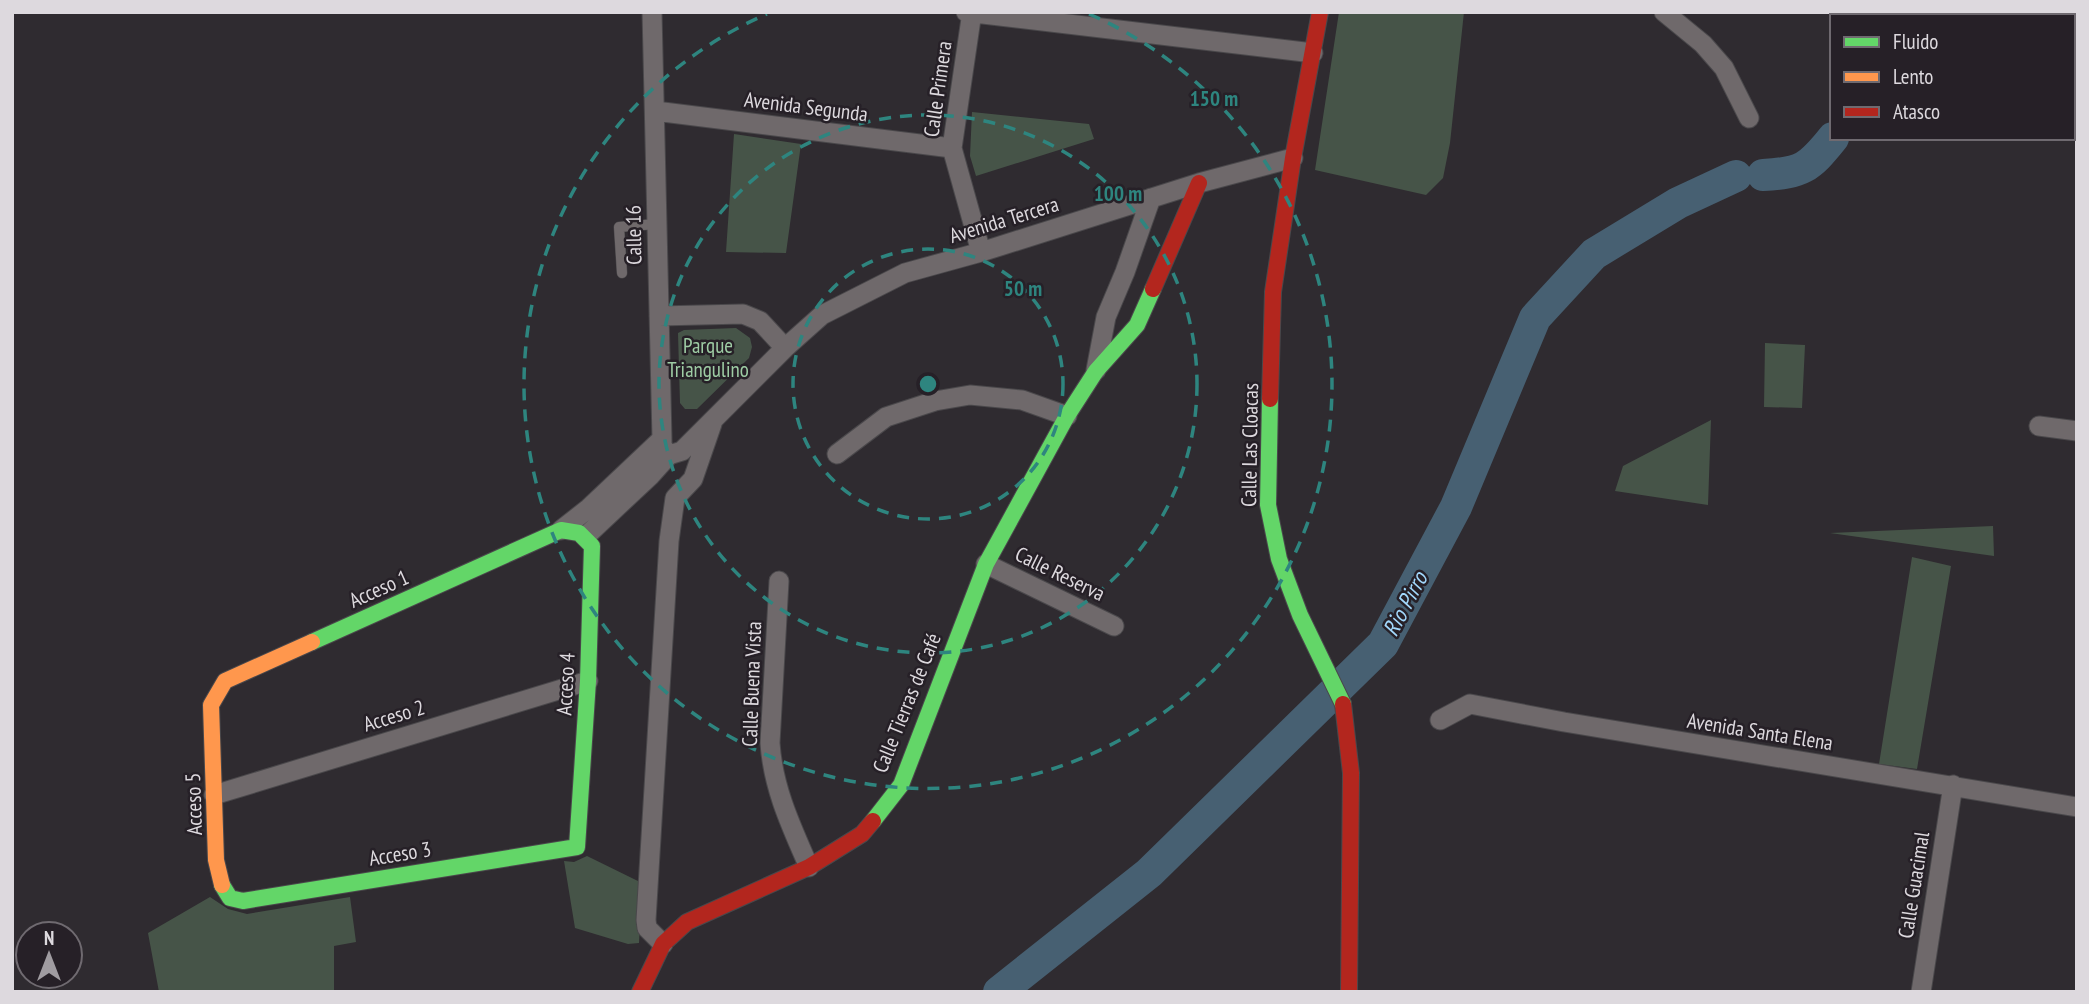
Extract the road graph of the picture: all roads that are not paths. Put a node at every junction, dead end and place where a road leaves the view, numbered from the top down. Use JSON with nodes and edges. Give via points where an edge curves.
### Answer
{"nodes":[{"id":1,"x":652,"y":12,"type":"edge"},
{"id":2,"x":966,"y":12,"type":"edge"},
{"id":3,"x":1320,"y":12,"type":"edge"},
{"id":4,"x":1664,"y":12,"type":"edge"},
{"id":5,"x":972,"y":13,"type":"edge"},
{"id":6,"x":1313,"y":53,"type":"junction"},
{"id":7,"x":655,"y":111,"type":"junction"},
{"id":8,"x":1749,"y":118,"type":"dead end"},
{"id":9,"x":952,"y":148,"type":"junction"},
{"id":10,"x":1293,"y":158,"type":"junction"},
{"id":11,"x":1199,"y":183,"type":"junction"},
{"id":12,"x":1151,"y":198,"type":"junction"},
{"id":13,"x":656,"y":225,"type":"junction"},
{"id":14,"x":981,"y":252,"type":"junction"},
{"id":15,"x":622,"y":273,"type":"dead end"},
{"id":16,"x":659,"y":317,"type":"junction"},
{"id":17,"x":785,"y":348,"type":"junction"},
{"id":18,"x":1096,"y":371,"type":"junction"},
{"id":19,"x":715,"y":416,"type":"junction"},
{"id":20,"x":1068,"y":416,"type":"junction"},
{"id":21,"x":2039,"y":426,"type":"dead end"},
{"id":22,"x":2077,"y":431,"type":"edge"},
{"id":23,"x":665,"y":447,"type":"junction"},
{"id":24,"x":838,"y":453,"type":"dead end"},
{"id":25,"x":675,"y":498,"type":"junction"},
{"id":26,"x":574,"y":532,"type":"junction"},
{"id":27,"x":986,"y":564,"type":"junction"},
{"id":28,"x":779,"y":581,"type":"dead end"},
{"id":29,"x":1114,"y":626,"type":"dead end"},
{"id":30,"x":588,"y":681,"type":"junction"},
{"id":31,"x":211,"y":705,"type":"joint"},
{"id":32,"x":1440,"y":720,"type":"dead end"},
{"id":33,"x":1953,"y":785,"type":"junction"},
{"id":34,"x":215,"y":794,"type":"junction"},
{"id":35,"x":2077,"y":807,"type":"edge"},
{"id":36,"x":577,"y":847,"type":"joint"},
{"id":37,"x":809,"y":867,"type":"junction"},
{"id":38,"x":230,"y":898,"type":"joint"},
{"id":39,"x":663,"y":944,"type":"junction"},
{"id":40,"x":640,"y":992,"type":"edge"},
{"id":41,"x":1349,"y":992,"type":"edge"},
{"id":42,"x":1921,"y":992,"type":"edge"}],
"edges":[{"from":1,"to":7,"type":"street","name":"Calle 16"},
{"from":2,"to":5,"type":"street"},
{"from":3,"to":6,"type":"street","name":"Calle Las Cloacas"},
{"from":4,"to":8,"type":"street","via":[[1724,68]]},
{"from":5,"to":6,"type":"street"},
{"from":5,"to":9,"type":"street","name":"Calle Primera"},
{"from":6,"to":10,"type":"street","name":"Calle Las Cloacas"},
{"from":7,"to":9,"type":"street","name":"Avenida Segunda"},
{"from":7,"to":13,"type":"street","name":"Calle 16"},
{"from":9,"to":14,"type":"street","name":"Calle Primera"},
{"from":10,"to":11,"type":"street","name":"Avenida Tercera"},
{"from":10,"to":41,"type":"street","name":"Calle Las Cloacas","via":[[1273,292],[1268,505],[1279,559],[1300,615],[1345,708],[1351,773]]},
{"from":11,"to":12,"type":"street","name":"Avenida Tercera"},
{"from":11,"to":18,"type":"street","name":"Calle Tierras de Café","via":[[1137,325]]},
{"from":12,"to":14,"type":"street","name":"Avenida Tercera"},
{"from":12,"to":18,"type":"street","name":"Calle Tierras de Café","via":[[1106,317]]},
{"from":13,"to":15,"type":"lane","via":[[619,227]]},
{"from":13,"to":16,"type":"street","name":"Calle 16"},
{"from":14,"to":17,"type":"street","name":"Avenida Tercera","via":[[905,273],[822,315]]},
{"from":16,"to":17,"type":"street","via":[[743,314],[760,321]]},
{"from":16,"to":23,"type":"street","name":"Calle 16"},
{"from":17,"to":19,"type":"street","name":"Avenida Tercera"},
{"from":18,"to":20,"type":"street","name":"Calle Tierras de Café"},
{"from":19,"to":23,"type":"street","name":"Avenida Tercera","via":[[682,450]]},
{"from":19,"to":25,"type":"street","via":[[692,479]]},
{"from":20,"to":24,"type":"street","via":[[1022,400],[970,396],[935,401],[887,417]]},
{"from":20,"to":27,"type":"street","name":"Calle Tierras de Café"},
{"from":21,"to":22,"type":"street"},
{"from":23,"to":25,"type":"street","name":"Calle 16"},
{"from":23,"to":26,"type":"street","name":"Avenida Tercera","via":[[589,508]]},
{"from":25,"to":39,"type":"street","via":[[646,920]]},
{"from":26,"to":30,"type":"street","name":"Acceso 4","via":[[592,546]]},
{"from":26,"to":31,"type":"street","name":"Acceso 1","via":[[225,681]]},
{"from":27,"to":29,"type":"street","name":"Calle Reserva"},
{"from":27,"to":37,"type":"street","name":"Calle Tierras de Café","via":[[901,785],[862,834]]},
{"from":28,"to":37,"type":"street","name":"Calle Buena Vista","via":[[772,769],[784,811]]},
{"from":30,"to":34,"type":"street","name":"Acceso 2"},
{"from":30,"to":36,"type":"street","name":"Acceso 4"},
{"from":31,"to":34,"type":"street","name":"Acceso 5"},
{"from":32,"to":33,"type":"street","name":"Avenida Santa Elena","via":[[1470,704]]},
{"from":33,"to":35,"type":"street","name":"Avenida Santa Elena"},
{"from":33,"to":42,"type":"street","name":"Calle Guacimal"},
{"from":34,"to":38,"type":"street","name":"Acceso 5","via":[[216,860]]},
{"from":36,"to":38,"type":"street","name":"Acceso 3","via":[[243,901]]},
{"from":37,"to":39,"type":"street","name":"Calle Tierras de Café","via":[[687,922]]},
{"from":39,"to":40,"type":"street","name":"Calle Tierras de Café"}]}
